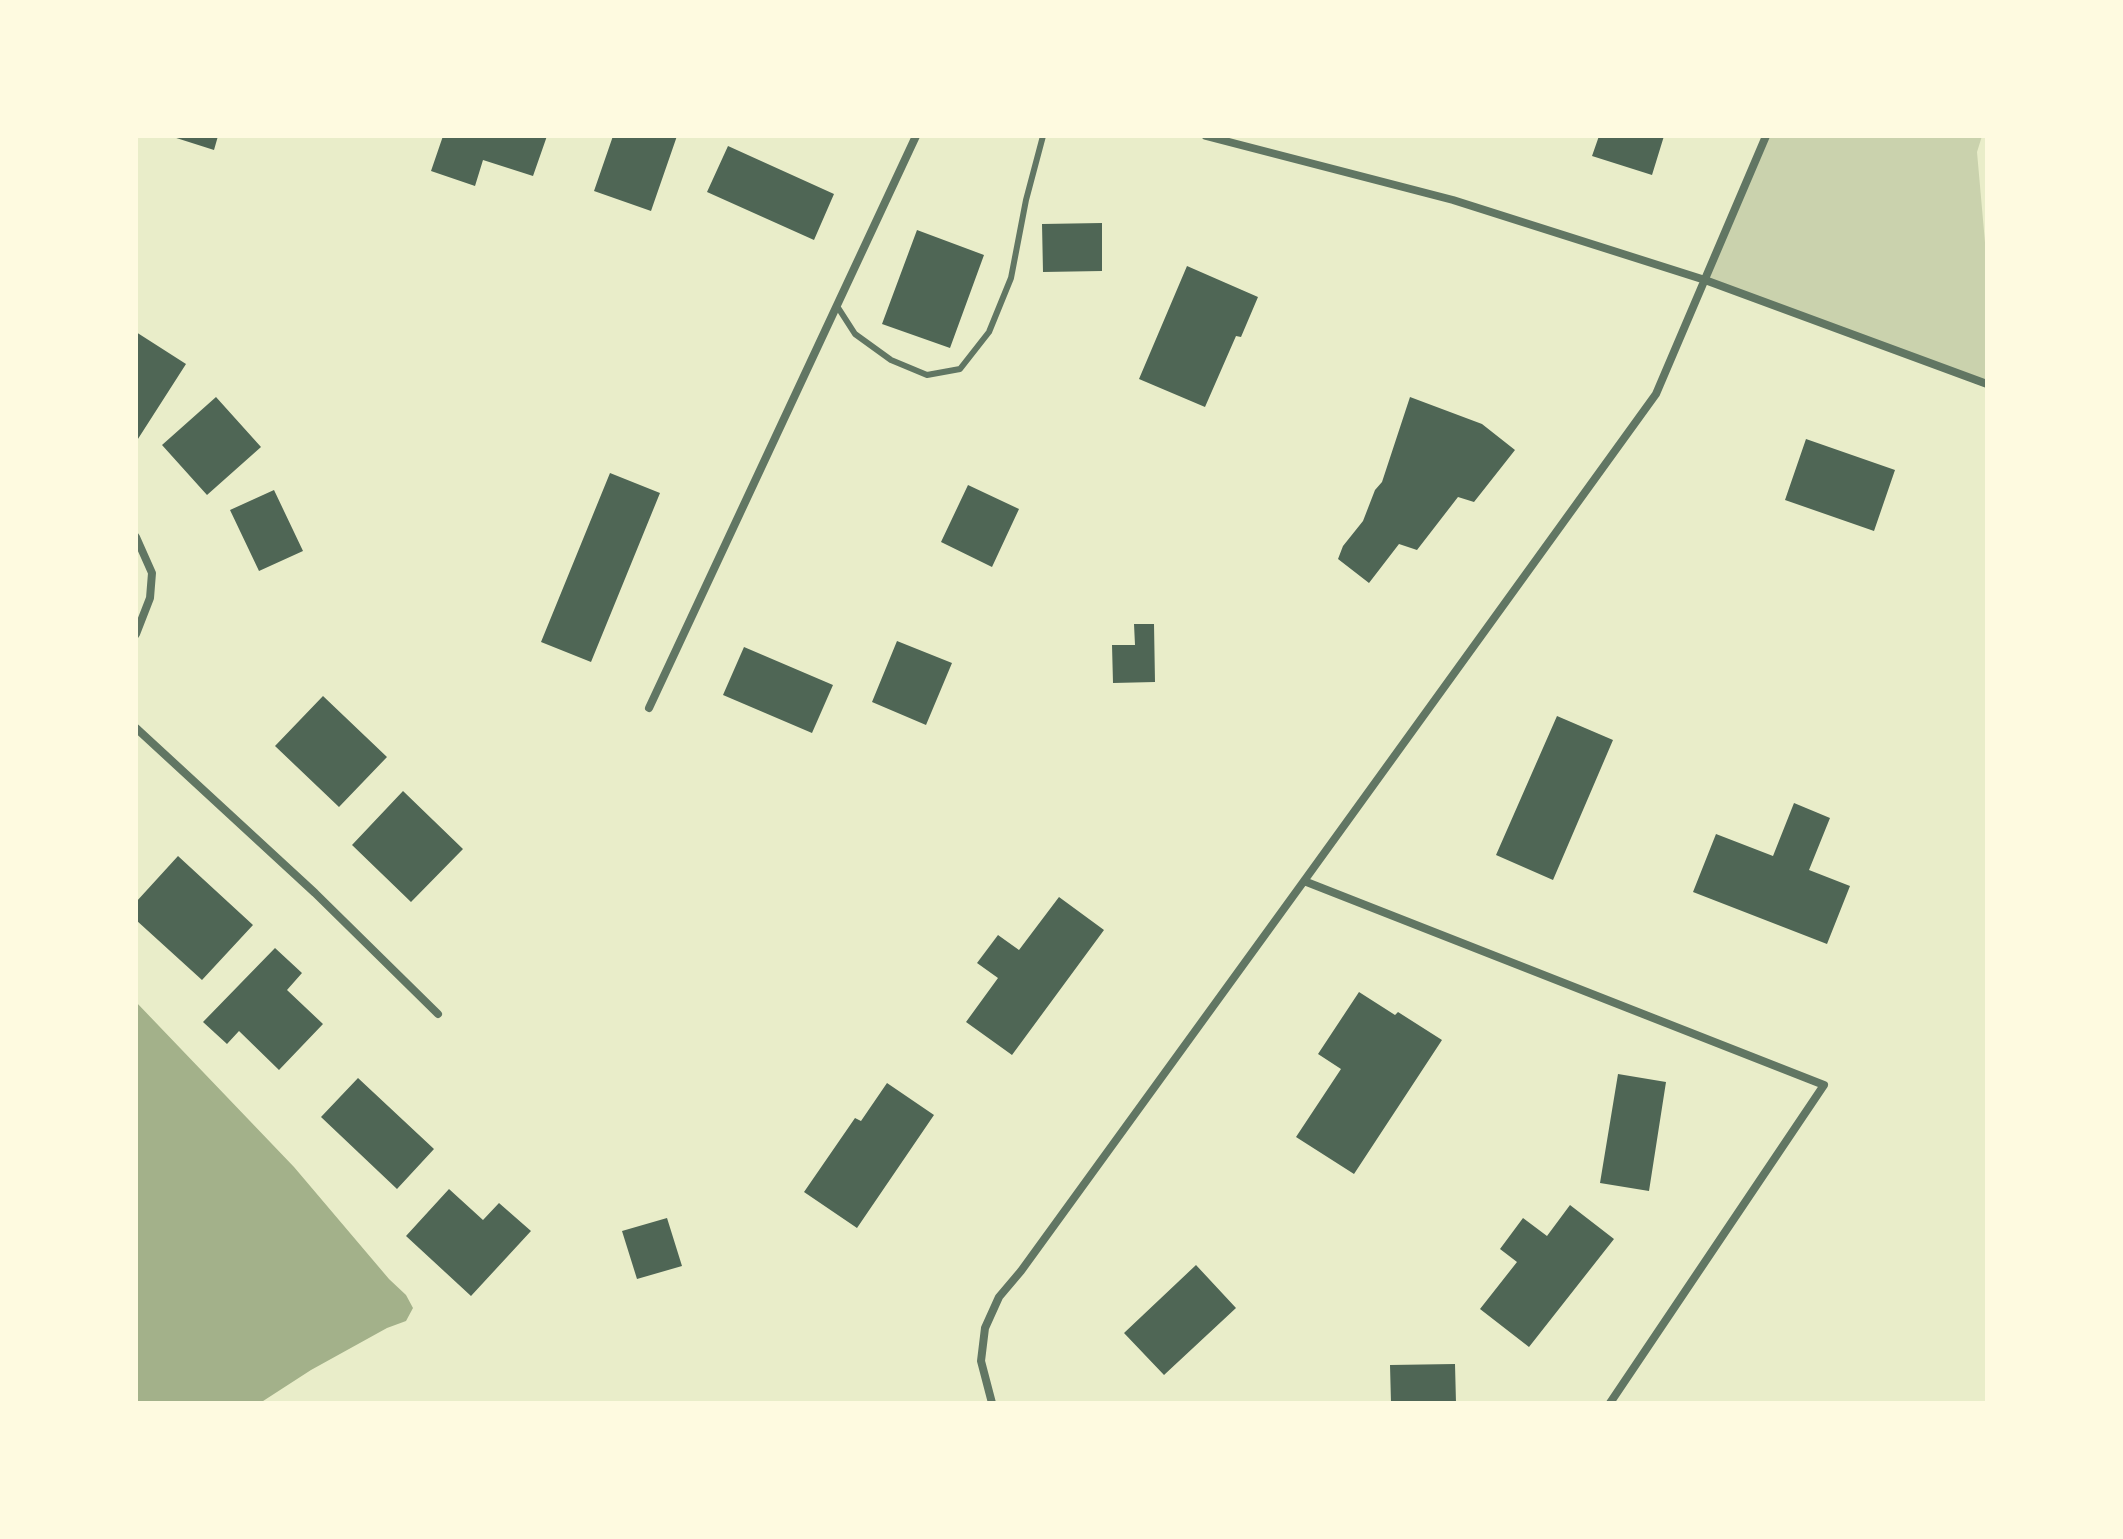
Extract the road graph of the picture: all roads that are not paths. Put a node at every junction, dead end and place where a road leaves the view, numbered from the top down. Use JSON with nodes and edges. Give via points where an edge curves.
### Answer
{"nodes":[{"id":1,"x":916,"y":136,"type":"edge"},
{"id":2,"x":1043,"y":136,"type":"edge"},
{"id":3,"x":1206,"y":136,"type":"edge"},
{"id":4,"x":1766,"y":136,"type":"edge"},
{"id":5,"x":1705,"y":280,"type":"junction"},
{"id":6,"x":837,"y":306,"type":"junction"},
{"id":7,"x":1987,"y":384,"type":"edge"},
{"id":8,"x":136,"y":537,"type":"edge"},
{"id":9,"x":136,"y":634,"type":"edge"},
{"id":10,"x":649,"y":708,"type":"dead end"},
{"id":11,"x":136,"y":728,"type":"edge"},
{"id":12,"x":1304,"y":881,"type":"junction"},
{"id":13,"x":438,"y":1014,"type":"dead end"},
{"id":14,"x":992,"y":1403,"type":"edge"},
{"id":15,"x":1610,"y":1403,"type":"edge"}],
"edges":[{"from":1,"to":6,"type":"street"},
{"from":2,"to":6,"type":"lane","via":[[1011,278],[989,332],[960,369],[927,375],[891,360],[855,334]]},
{"from":3,"to":5,"type":"street","via":[[1453,200]]},
{"from":4,"to":5,"type":"street"},
{"from":5,"to":7,"type":"street"},
{"from":5,"to":12,"type":"street","via":[[1656,394]]},
{"from":6,"to":10,"type":"street"},
{"from":8,"to":9,"type":"street","via":[[152,573],[150,598]]},
{"from":11,"to":13,"type":"street"},
{"from":12,"to":14,"type":"street","via":[[999,1297],[985,1328],[981,1361]]},
{"from":12,"to":15,"type":"street","via":[[1824,1085]]}]}
